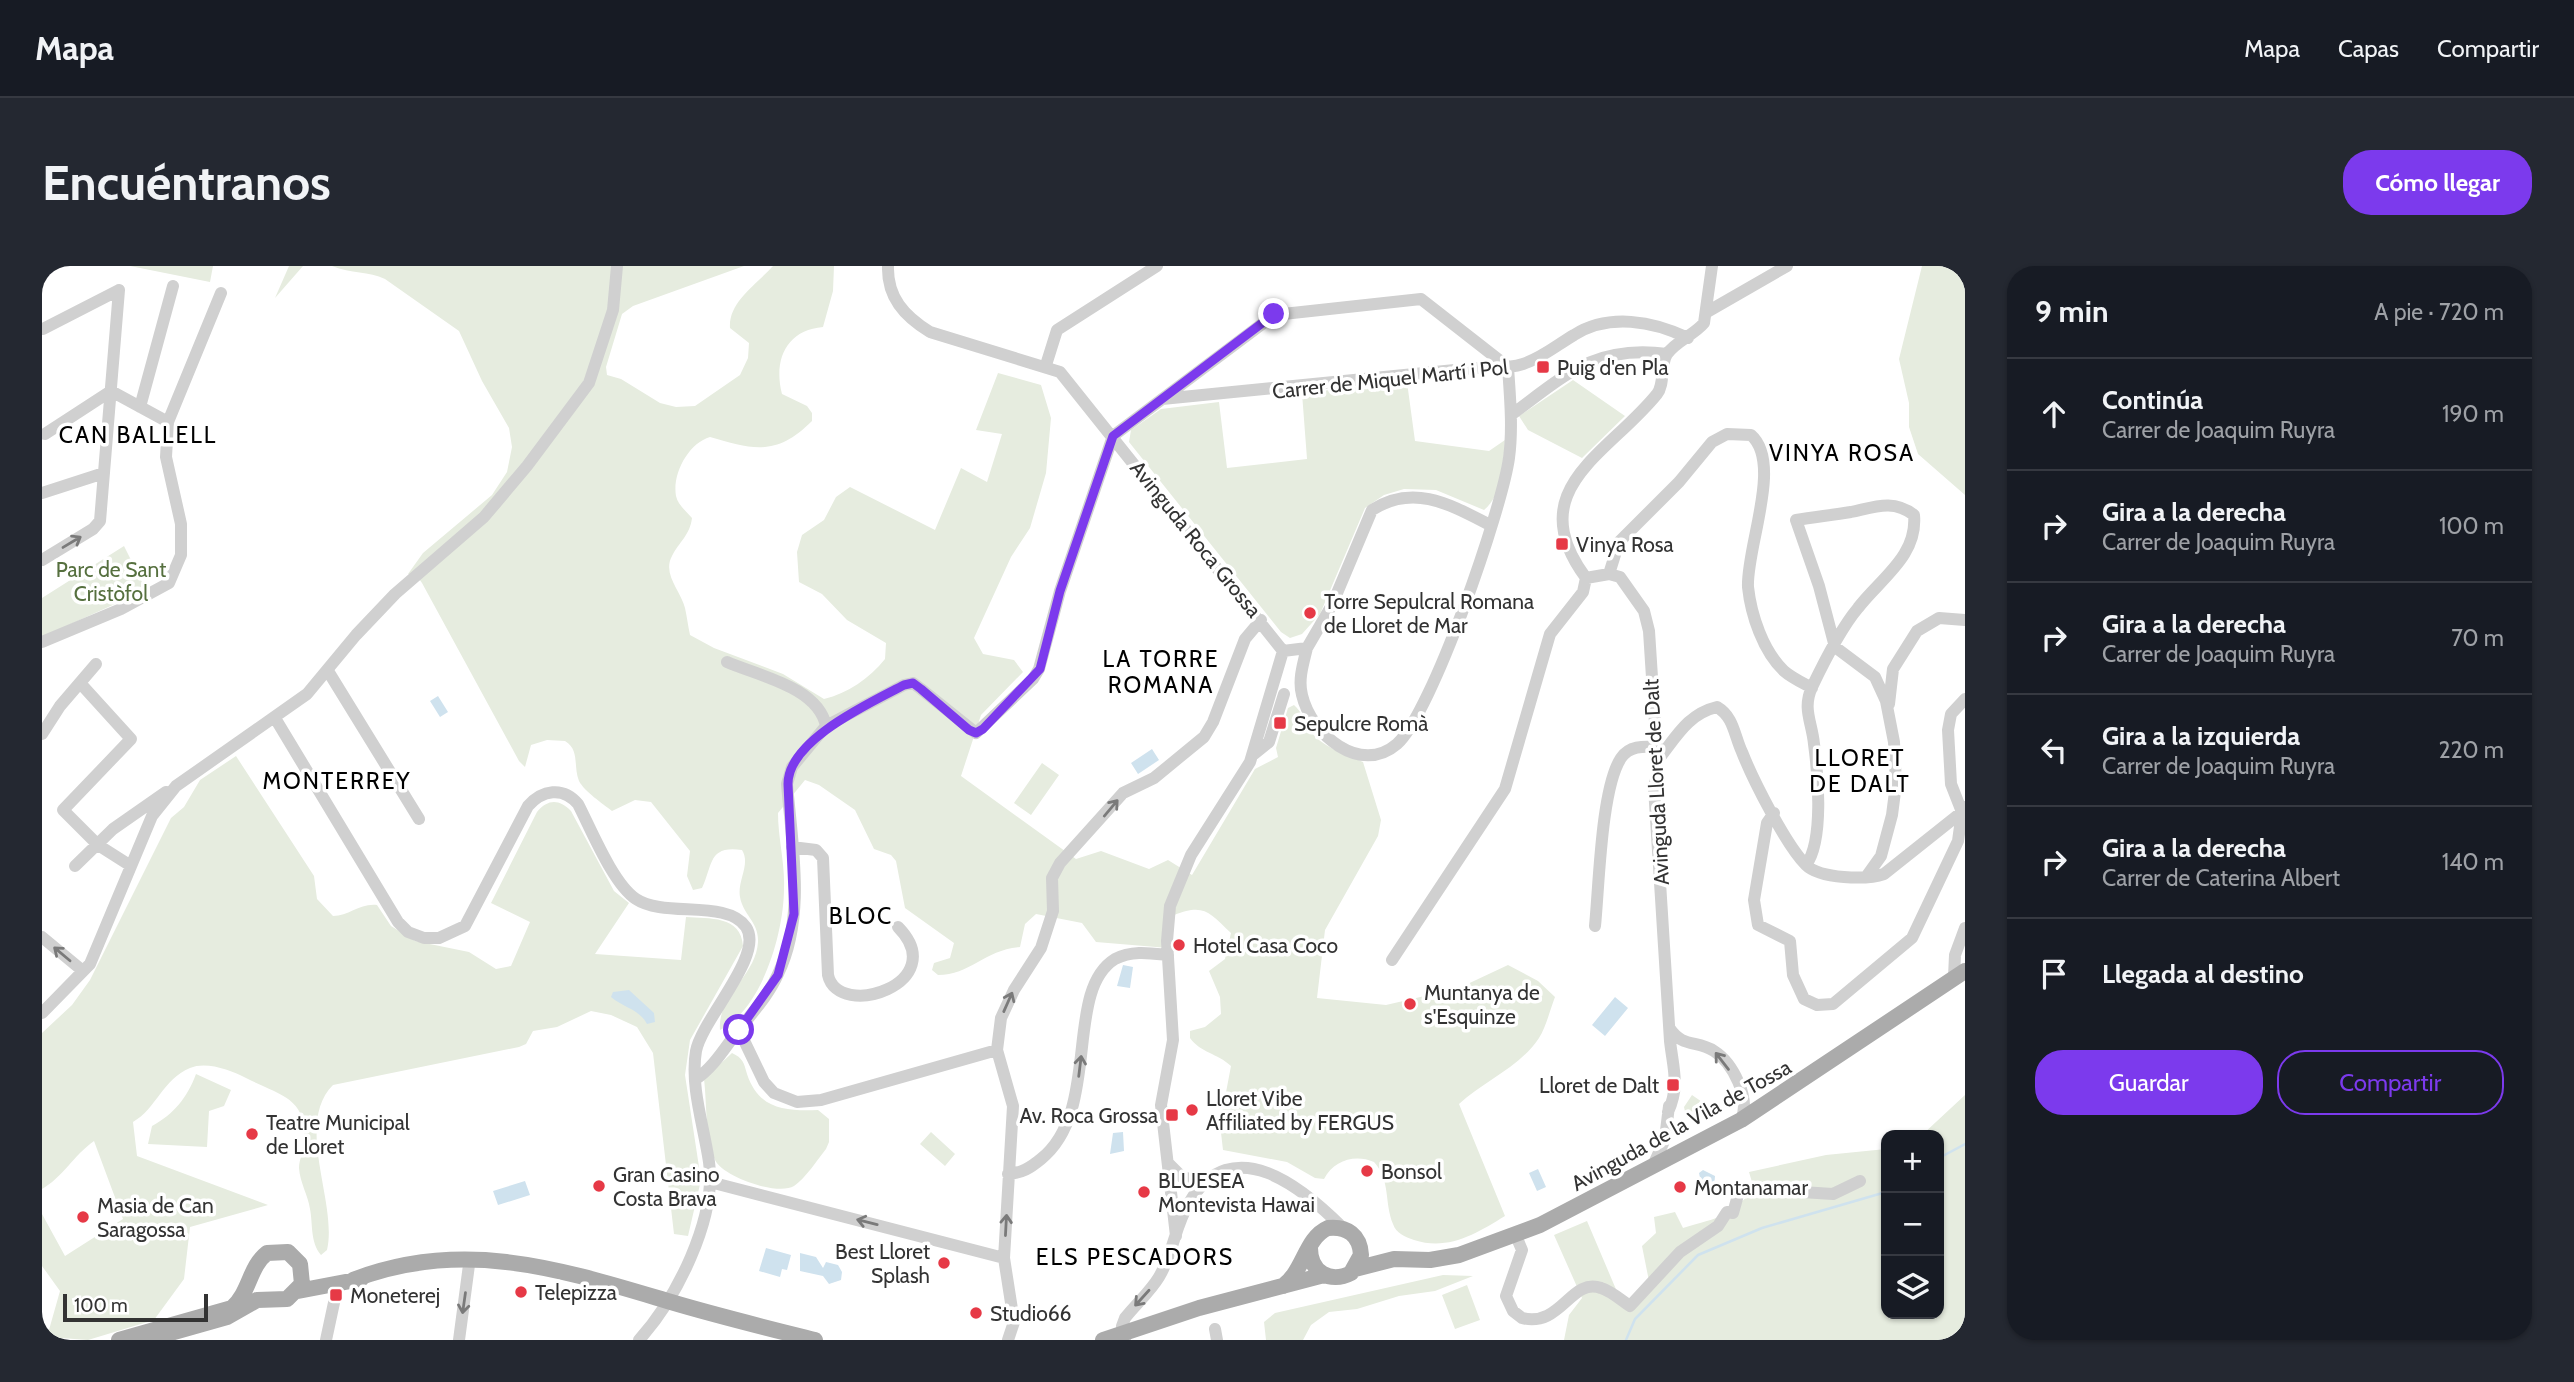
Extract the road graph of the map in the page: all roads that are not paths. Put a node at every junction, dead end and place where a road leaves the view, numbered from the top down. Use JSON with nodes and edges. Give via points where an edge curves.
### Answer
{"nodes":[{"id":1,"x":617,"y":266,"type":"edge"},
{"id":2,"x":888,"y":266,"type":"edge"},
{"id":3,"x":1157,"y":266,"type":"edge"},
{"id":4,"x":1712,"y":266,"type":"edge"},
{"id":5,"x":1787,"y":266,"type":"edge"},
{"id":6,"x":173,"y":286,"type":"dead end"},
{"id":7,"x":221,"y":293,"type":"dead end"},
{"id":8,"x":1707,"y":312,"type":"junction"},
{"id":9,"x":43,"y":329,"type":"edge"},
{"id":10,"x":1688,"y":338,"type":"junction"},
{"id":11,"x":1667,"y":354,"type":"junction"},
{"id":12,"x":1046,"y":365,"type":"junction"},
{"id":13,"x":1507,"y":367,"type":"junction"},
{"id":14,"x":111,"y":391,"type":"junction"},
{"id":15,"x":1163,"y":398,"type":"junction"},
{"id":16,"x":140,"y":407,"type":"junction"},
{"id":17,"x":1511,"y":415,"type":"junction"},
{"id":18,"x":168,"y":422,"type":"junction"},
{"id":19,"x":45,"y":433,"type":"dead end"},
{"id":20,"x":1113,"y":436,"type":"junction"},
{"id":21,"x":104,"y":473,"type":"junction"},
{"id":22,"x":42,"y":493,"type":"edge"},
{"id":23,"x":1490,"y":525,"type":"junction"},
{"id":24,"x":42,"y":560,"type":"edge"},
{"id":25,"x":1609,"y":574,"type":"junction"},
{"id":26,"x":1586,"y":578,"type":"junction"},
{"id":27,"x":1261,"y":620,"type":"junction"},
{"id":28,"x":1965,"y":620,"type":"edge"},
{"id":29,"x":42,"y":642,"type":"edge"},
{"id":30,"x":1835,"y":647,"type":"junction"},
{"id":31,"x":1307,"y":648,"type":"junction"},
{"id":32,"x":1283,"y":651,"type":"junction"},
{"id":33,"x":727,"y":662,"type":"dead end"},
{"id":34,"x":96,"y":664,"type":"dead end"},
{"id":35,"x":328,"y":671,"type":"junction"},
{"id":36,"x":81,"y":684,"type":"junction"},
{"id":37,"x":1812,"y":688,"type":"junction"},
{"id":38,"x":1279,"y":692,"type":"junction"},
{"id":39,"x":1302,"y":699,"type":"junction"},
{"id":40,"x":1965,"y":699,"type":"edge"},
{"id":41,"x":1887,"y":706,"type":"junction"},
{"id":42,"x":275,"y":718,"type":"junction"},
{"id":43,"x":826,"y":726,"type":"junction"},
{"id":44,"x":42,"y":734,"type":"edge"},
{"id":45,"x":1656,"y":747,"type":"junction"},
{"id":46,"x":1657,"y":761,"type":"junction"},
{"id":47,"x":176,"y":786,"type":"junction"},
{"id":48,"x":1964,"y":809,"type":"edge"},
{"id":49,"x":1774,"y":813,"type":"junction"},
{"id":50,"x":419,"y":819,"type":"dead end"},
{"id":51,"x":98,"y":845,"type":"junction"},
{"id":52,"x":792,"y":848,"type":"junction"},
{"id":53,"x":1806,"y":865,"type":"junction"},
{"id":54,"x":75,"y":866,"type":"dead end"},
{"id":55,"x":131,"y":866,"type":"junction"},
{"id":56,"x":1866,"y":877,"type":"junction"},
{"id":57,"x":1595,"y":926,"type":"dead end"},
{"id":58,"x":898,"y":927,"type":"dead end"},
{"id":59,"x":1965,"y":928,"type":"edge"},
{"id":60,"x":42,"y":937,"type":"edge"},
{"id":61,"x":1168,"y":955,"type":"junction"},
{"id":62,"x":1392,"y":960,"type":"dead end"},
{"id":63,"x":83,"y":971,"type":"junction"},
{"id":64,"x":1960,"y":974,"type":"edge"},
{"id":65,"x":42,"y":1013,"type":"edge"},
{"id":66,"x":1670,"y":1029,"type":"junction"},
{"id":67,"x":739,"y":1030,"type":"junction"},
{"id":68,"x":728,"y":1043,"type":"junction"},
{"id":69,"x":1689,"y":1045,"type":"junction"},
{"id":70,"x":697,"y":1047,"type":"junction"},
{"id":71,"x":997,"y":1050,"type":"junction"},
{"id":72,"x":717,"y":1057,"type":"junction"},
{"id":73,"x":752,"y":1060,"type":"junction"},
{"id":74,"x":1673,"y":1062,"type":"junction"},
{"id":75,"x":696,"y":1074,"type":"junction"},
{"id":76,"x":1744,"y":1094,"type":"junction"},
{"id":77,"x":1770,"y":1103,"type":"junction"},
{"id":78,"x":1741,"y":1120,"type":"junction"},
{"id":79,"x":1665,"y":1139,"type":"junction"},
{"id":80,"x":1682,"y":1152,"type":"junction"},
{"id":81,"x":1168,"y":1162,"type":"junction"},
{"id":82,"x":1652,"y":1168,"type":"junction"},
{"id":83,"x":1008,"y":1174,"type":"junction"},
{"id":84,"x":1860,"y":1181,"type":"dead end"},
{"id":85,"x":710,"y":1182,"type":"junction"},
{"id":86,"x":1202,"y":1185,"type":"junction"},
{"id":87,"x":1314,"y":1199,"type":"junction"},
{"id":88,"x":1343,"y":1228,"type":"junction"},
{"id":89,"x":1176,"y":1236,"type":"junction"},
{"id":90,"x":1516,"y":1236,"type":"junction"},
{"id":91,"x":1314,"y":1241,"type":"junction"},
{"id":92,"x":1360,"y":1245,"type":"junction"},
{"id":93,"x":1004,"y":1258,"type":"junction"},
{"id":94,"x":1394,"y":1259,"type":"junction"},
{"id":95,"x":470,"y":1265,"type":"junction"},
{"id":96,"x":1355,"y":1269,"type":"junction"},
{"id":97,"x":303,"y":1270,"type":"junction"},
{"id":98,"x":254,"y":1273,"type":"junction"},
{"id":99,"x":1324,"y":1275,"type":"junction"},
{"id":100,"x":346,"y":1282,"type":"junction"},
{"id":101,"x":1276,"y":1289,"type":"junction"},
{"id":102,"x":298,"y":1291,"type":"junction"},
{"id":103,"x":273,"y":1300,"type":"junction"},
{"id":104,"x":668,"y":1301,"type":"junction"},
{"id":105,"x":1124,"y":1336,"type":"edge"},
{"id":106,"x":119,"y":1340,"type":"edge"},
{"id":107,"x":146,"y":1340,"type":"edge"},
{"id":108,"x":326,"y":1340,"type":"edge"},
{"id":109,"x":459,"y":1340,"type":"edge"},
{"id":110,"x":639,"y":1340,"type":"edge"},
{"id":111,"x":815,"y":1340,"type":"edge"},
{"id":112,"x":1009,"y":1340,"type":"edge"},
{"id":113,"x":1103,"y":1340,"type":"edge"}],
"edges":[{"from":1,"to":35,"type":"street","via":[[613,310],[589,383],[484,517],[395,594]]},
{"from":2,"to":12,"type":"street","name":"Avinguda Roca Grossa","via":[[896,303],[918,325]]},
{"from":3,"to":12,"type":"street","via":[[1057,330]]},
{"from":4,"to":8,"type":"street"},
{"from":5,"to":8,"type":"street"},
{"from":6,"to":16,"type":"street"},
{"from":7,"to":18,"type":"street"},
{"from":8,"to":10,"type":"street","via":[[1704,323]]},
{"from":9,"to":14,"type":"street","via":[[119,290]]},
{"from":10,"to":11,"type":"street"},
{"from":10,"to":13,"type":"street","name":"Carrer de Miquel Martí i Pol","via":[[1639,322],[1605,324],[1575,334],[1535,360]]},
{"from":11,"to":17,"type":"street","via":[[1638,351],[1590,361]]},
{"from":11,"to":26,"type":"street","via":[[1659,391],[1569,488],[1567,542]]},
{"from":12,"to":20,"type":"street","name":"Avinguda Roca Grossa","via":[[1071,383]]},
{"from":13,"to":15,"type":"street","name":"Carrer de Miquel Martí i Pol"},
{"from":13,"to":15,"type":"street","via":[[1421,299],[1274,314]]},
{"from":13,"to":17,"type":"street"},
{"from":14,"to":16,"type":"street"},
{"from":14,"to":19,"type":"street"},
{"from":14,"to":21,"type":"street"},
{"from":15,"to":20,"type":"street"},
{"from":16,"to":18,"type":"street"},
{"from":17,"to":23,"type":"street","via":[[1509,458]]},
{"from":18,"to":29,"type":"street","via":[[166,457],[181,524],[181,555],[169,583]]},
{"from":20,"to":27,"type":"street","name":"Avinguda Roca Grossa"},
{"from":20,"to":43,"type":"street","via":[[1060,591],[1040,669],[1033,679],[976,733],[913,683]]},
{"from":21,"to":22,"type":"street"},
{"from":24,"to":21,"type":"street","one_way":true,"via":[[100,521]]},
{"from":23,"to":31,"type":"street","via":[[1429,496],[1385,501],[1372,510],[1332,605]]},
{"from":23,"to":39,"type":"street","via":[[1460,616],[1417,716],[1398,743],[1374,756],[1348,751],[1320,732]]},
{"from":25,"to":26,"type":"street"},
{"from":25,"to":37,"type":"street","via":[[1619,542],[1712,442],[1727,434],[1751,435],[1763,454],[1748,586],[1757,626],[1784,671]]},
{"from":25,"to":45,"type":"street","name":"Avinguda Lloret de Dalt","via":[[1620,577],[1633,595],[1650,631]]},
{"from":26,"to":62,"type":"street","via":[[1583,592],[1550,634],[1505,789]]},
{"from":27,"to":32,"type":"street","name":"Avinguda Roca Grossa"},
{"from":71,"to":27,"type":"street","one_way":true,"via":[[1001,1018],[1041,948],[1051,918],[1051,884],[1060,863],[1123,793],[1154,778],[1204,737],[1245,639]]},
{"from":28,"to":41,"type":"street","via":[[1939,618],[1917,631],[1893,669],[1892,701]]},
{"from":30,"to":30,"type":"street","via":[[1796,520],[1875,504],[1905,508],[1914,515],[1916,528],[1908,548],[1857,608]]},
{"from":30,"to":37,"type":"street"},
{"from":30,"to":41,"type":"street","via":[[1875,677]]},
{"from":31,"to":32,"type":"street"},
{"from":31,"to":39,"type":"street","via":[[1300,679]]},
{"from":32,"to":38,"type":"street"},
{"from":33,"to":43,"type":"street","via":[[809,698]]},
{"from":34,"to":36,"type":"street"},
{"from":35,"to":42,"type":"street"},
{"from":35,"to":50,"type":"street"},
{"from":36,"to":44,"type":"street"},
{"from":36,"to":51,"type":"street","via":[[131,739],[63,810]]},
{"from":37,"to":53,"type":"street","via":[[1805,710],[1814,741],[1818,790],[1814,855]]},
{"from":38,"to":39,"type":"street"},
{"from":38,"to":61,"type":"street","via":[[1269,742],[1254,754],[1182,873],[1168,917]]},
{"from":40,"to":48,"type":"street","via":[[1951,714],[1948,730],[1951,783]]},
{"from":41,"to":56,"type":"street","via":[[1896,783],[1881,856]]},
{"from":42,"to":47,"type":"street"},
{"from":42,"to":70,"type":"street","via":[[355,854],[408,932],[439,938],[465,926],[528,806],[541,794],[555,792],[578,804],[622,884],[636,899],[659,907],[725,913],[740,920],[749,933],[750,948]]},
{"from":43,"to":52,"type":"street","via":[[788,775]]},
{"from":45,"to":46,"type":"street","name":"Avinguda Lloret de Dalt"},
{"from":45,"to":57,"type":"street","via":[[1629,750],[1621,758],[1609,793]]},
{"from":46,"to":49,"type":"street","via":[[1689,720],[1702,710],[1717,707],[1727,713]]},
{"from":46,"to":66,"type":"street","name":"Avinguda Lloret de Dalt","via":[[1654,787]]},
{"from":47,"to":51,"type":"street","via":[[137,809]]},
{"from":47,"to":55,"type":"street","via":[[152,816]]},
{"from":48,"to":49,"type":"street","via":[[1958,841],[1912,938],[1833,1004],[1817,1005],[1804,999],[1797,983],[1790,941],[1758,925],[1754,900],[1767,823]]},
{"from":48,"to":56,"type":"street","via":[[1884,874]]},
{"from":49,"to":53,"type":"street"},
{"from":51,"to":54,"type":"street"},
{"from":51,"to":55,"type":"street"},
{"from":52,"to":58,"type":"street","via":[[816,850],[823,858],[828,975],[837,990],[862,996],[892,988],[904,978],[913,951]]},
{"from":52,"to":67,"type":"street","via":[[795,907],[786,952],[772,985]]},
{"from":53,"to":56,"type":"street","via":[[1818,873]]},
{"from":55,"to":63,"type":"street","via":[[99,946]]},
{"from":59,"to":64,"type":"street","via":[[1955,955]]},
{"from":63,"to":60,"type":"street","one_way":true},
{"from":61,"to":81,"type":"street","via":[[1173,1040],[1161,1105]]},
{"from":83,"to":61,"type":"street","one_way":true,"via":[[1032,1167],[1067,1129],[1076,1102],[1088,1010],[1101,972],[1124,955]]},
{"from":63,"to":65,"type":"street"},
{"from":64,"to":77,"type":"main road","name":"Avinguda de la Vila de Tossa"},
{"from":66,"to":69,"type":"street"},
{"from":66,"to":74,"type":"street","name":"Avinguda Lloret de Dalt"},
{"from":67,"to":68,"type":"street"},
{"from":67,"to":73,"type":"street"},
{"from":68,"to":72,"type":"street"},
{"from":68,"to":73,"type":"street"},
{"from":69,"to":74,"type":"street"},
{"from":76,"to":69,"type":"street","one_way":true,"via":[[1717,1054],[1701,1045]]},
{"from":70,"to":72,"type":"street","via":[[707,1056]]},
{"from":70,"to":75,"type":"street"},
{"from":71,"to":73,"type":"street","via":[[805,1102],[774,1093]]},
{"from":71,"to":83,"type":"street","via":[[1013,1106]]},
{"from":72,"to":75,"type":"street","via":[[706,1073]]},
{"from":74,"to":79,"type":"street","name":"Avinguda Lloret de Dalt"},
{"from":75,"to":85,"type":"street"},
{"from":76,"to":77,"type":"street"},
{"from":76,"to":78,"type":"street"},
{"from":77,"to":78,"type":"main road","name":"Avinguda de la Vila de Tossa"},
{"from":78,"to":80,"type":"main road","name":"Avinguda de la Vila de Tossa"},
{"from":79,"to":80,"type":"street","via":[[1672,1149]]},
{"from":79,"to":82,"type":"street","name":"Avinguda Lloret de Dalt"},
{"from":80,"to":82,"type":"main road","name":"Avinguda de la Vila de Tossa"},
{"from":81,"to":86,"type":"street","via":[[1182,1177]]},
{"from":81,"to":89,"type":"street"},
{"from":82,"to":90,"type":"main road","name":"Avinguda de la Vila de Tossa"},
{"from":93,"to":83,"type":"street","one_way":true},
{"from":84,"to":90,"type":"street","via":[[1833,1194],[1740,1188],[1732,1213],[1727,1212],[1718,1226],[1680,1252],[1630,1306],[1602,1288],[1590,1287],[1577,1292],[1549,1317],[1522,1318],[1506,1296],[1522,1250]]},
{"from":93,"to":85,"type":"street","one_way":true},
{"from":85,"to":104,"type":"street","via":[[694,1252]]},
{"from":86,"to":87,"type":"street","via":[[1225,1172],[1248,1168],[1285,1179]]},
{"from":86,"to":89,"type":"street"},
{"from":87,"to":88,"type":"street"},
{"from":87,"to":91,"type":"street","via":[[1319,1215]]},
{"from":88,"to":91,"type":"main road","via":[[1328,1228]]},
{"from":88,"to":92,"type":"main road","via":[[1355,1235]]},
{"from":89,"to":105,"type":"street","one_way":true,"via":[[1159,1277],[1125,1318]]},
{"from":90,"to":94,"type":"main road","name":"Avinguda de la Vila de Tossa","via":[[1443,1259]]},
{"from":91,"to":99,"type":"main road","via":[[1313,1265]]},
{"from":91,"to":101,"type":"main road","via":[[1295,1276]]},
{"from":92,"to":94,"type":"main road","name":"Avinguda de la Vila de Tossa"},
{"from":92,"to":96,"type":"main road"},
{"from":93,"to":112,"type":"street","via":[[1014,1322]]},
{"from":94,"to":96,"type":"main road","name":"Avinguda de la Vila de Tossa"},
{"from":95,"to":100,"type":"main road"},
{"from":95,"to":104,"type":"main road","via":[[527,1271],[651,1301]]},
{"from":95,"to":109,"type":"street","one_way":true},
{"from":96,"to":99,"type":"main road","via":[[1340,1278]]},
{"from":97,"to":98,"type":"main road","via":[[293,1255],[278,1250],[263,1255]]},
{"from":97,"to":100,"type":"main road","via":[[317,1280]]},
{"from":97,"to":102,"type":"main road"},
{"from":98,"to":103,"type":"main road","via":[[257,1288]]},
{"from":98,"to":106,"type":"main road","via":[[232,1308]]},
{"from":99,"to":101,"type":"main road"},
{"from":100,"to":102,"type":"main road"},
{"from":100,"to":104,"type":"main road","via":[[408,1264],[486,1258],[542,1266]]},
{"from":100,"to":108,"type":"street"},
{"from":101,"to":105,"type":"main road","via":[[1211,1305]]},
{"from":102,"to":103,"type":"main road","via":[[287,1299]]},
{"from":103,"to":107,"type":"main road","via":[[257,1300],[227,1317]]},
{"from":104,"to":110,"type":"street"},
{"from":104,"to":111,"type":"main road"},
{"from":105,"to":113,"type":"main road"}]}
